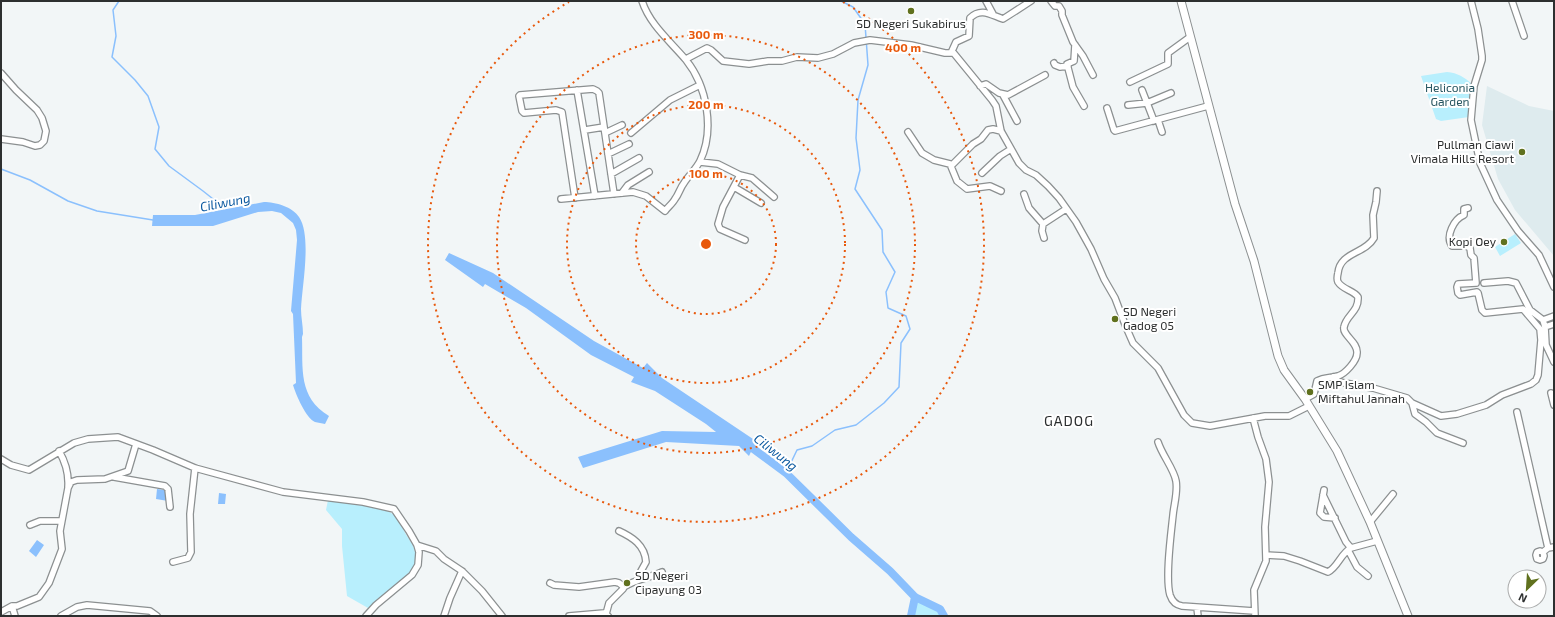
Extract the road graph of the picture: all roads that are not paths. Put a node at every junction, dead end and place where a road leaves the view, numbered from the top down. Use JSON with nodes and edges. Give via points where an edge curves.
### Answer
{"nodes":[{"id":1,"x":642,"y":1,"type":"edge"},
{"id":2,"x":986,"y":1,"type":"edge"},
{"id":3,"x":1032,"y":1,"type":"edge"},
{"id":4,"x":1051,"y":1,"type":"edge"},
{"id":5,"x":1181,"y":1,"type":"edge"},
{"id":6,"x":1471,"y":1,"type":"edge"},
{"id":7,"x":1512,"y":1,"type":"edge"},
{"id":8,"x":993,"y":14,"type":"junction"},
{"id":9,"x":1524,"y":36,"type":"dead end"},
{"id":10,"x":1190,"y":37,"type":"junction"},
{"id":11,"x":1075,"y":45,"type":"junction"},
{"id":12,"x":952,"y":51,"type":"junction"},
{"id":13,"x":686,"y":60,"type":"junction"},
{"id":14,"x":1054,"y":63,"type":"dead end"},
{"id":15,"x":1068,"y":66,"type":"junction"},
{"id":16,"x":1,"y":73,"type":"edge"},
{"id":17,"x":1045,"y":75,"type":"dead end"},
{"id":18,"x":1093,"y":75,"type":"dead end"},
{"id":19,"x":1130,"y":82,"type":"dead end"},
{"id":20,"x":700,"y":84,"type":"junction"},
{"id":21,"x":980,"y":86,"type":"junction"},
{"id":22,"x":577,"y":90,"type":"junction"},
{"id":23,"x":1142,"y":90,"type":"dead end"},
{"id":24,"x":1171,"y":93,"type":"dead end"},
{"id":25,"x":1003,"y":95,"type":"junction"},
{"id":26,"x":1147,"y":103,"type":"junction"},
{"id":27,"x":1128,"y":105,"type":"dead end"},
{"id":28,"x":1084,"y":106,"type":"dead end"},
{"id":29,"x":1208,"y":106,"type":"junction"},
{"id":30,"x":1107,"y":108,"type":"dead end"},
{"id":31,"x":1156,"y":120,"type":"junction"},
{"id":32,"x":1017,"y":121,"type":"dead end"},
{"id":33,"x":622,"y":125,"type":"dead end"},
{"id":34,"x":585,"y":130,"type":"junction"},
{"id":35,"x":604,"y":130,"type":"junction"},
{"id":36,"x":1001,"y":131,"type":"junction"},
{"id":37,"x":908,"y":132,"type":"dead end"},
{"id":38,"x":1162,"y":132,"type":"dead end"},
{"id":39,"x":632,"y":133,"type":"dead end"},
{"id":40,"x":1,"y":139,"type":"edge"},
{"id":41,"x":629,"y":144,"type":"dead end"},
{"id":42,"x":1011,"y":149,"type":"junction"},
{"id":43,"x":608,"y":154,"type":"junction"},
{"id":44,"x":639,"y":158,"type":"dead end"},
{"id":45,"x":700,"y":162,"type":"junction"},
{"id":46,"x":951,"y":166,"type":"junction"},
{"id":47,"x":649,"y":172,"type":"dead end"},
{"id":48,"x":982,"y":173,"type":"dead end"},
{"id":49,"x":610,"y":174,"type":"junction"},
{"id":50,"x":740,"y":175,"type":"junction"},
{"id":51,"x":734,"y":187,"type":"junction"},
{"id":52,"x":1001,"y":191,"type":"dead end"},
{"id":53,"x":1377,"y":191,"type":"dead end"},
{"id":54,"x":614,"y":194,"type":"junction"},
{"id":55,"x":622,"y":194,"type":"junction"},
{"id":56,"x":1024,"y":194,"type":"dead end"},
{"id":57,"x":595,"y":196,"type":"junction"},
{"id":58,"x":774,"y":197,"type":"dead end"},
{"id":59,"x":575,"y":198,"type":"junction"},
{"id":60,"x":561,"y":199,"type":"dead end"},
{"id":61,"x":761,"y":202,"type":"dead end"},
{"id":62,"x":1468,"y":208,"type":"dead end"},
{"id":63,"x":1066,"y":209,"type":"junction"},
{"id":64,"x":1043,"y":224,"type":"junction"},
{"id":65,"x":1044,"y":238,"type":"dead end"},
{"id":66,"x":745,"y":240,"type":"dead end"},
{"id":67,"x":1484,"y":282,"type":"dead end"},
{"id":68,"x":1554,"y":287,"type":"edge"},
{"id":69,"x":1554,"y":316,"type":"edge"},
{"id":70,"x":1543,"y":320,"type":"junction"},
{"id":71,"x":1554,"y":324,"type":"edge"},
{"id":72,"x":1545,"y":329,"type":"junction"},
{"id":73,"x":1554,"y":362,"type":"edge"},
{"id":74,"x":1333,"y":377,"type":"junction"},
{"id":75,"x":1551,"y":393,"type":"dead end"},
{"id":76,"x":1307,"y":402,"type":"junction"},
{"id":77,"x":1412,"y":402,"type":"junction"},
{"id":78,"x":1554,"y":405,"type":"edge"},
{"id":79,"x":1517,"y":412,"type":"dead end"},
{"id":80,"x":1253,"y":418,"type":"junction"},
{"id":81,"x":1158,"y":442,"type":"dead end"},
{"id":82,"x":1463,"y":443,"type":"dead end"},
{"id":83,"x":136,"y":444,"type":"junction"},
{"id":84,"x":59,"y":451,"type":"junction"},
{"id":85,"x":1,"y":459,"type":"edge"},
{"id":86,"x":195,"y":468,"type":"junction"},
{"id":87,"x":111,"y":477,"type":"junction"},
{"id":88,"x":68,"y":488,"type":"junction"},
{"id":89,"x":1393,"y":494,"type":"dead end"},
{"id":90,"x":170,"y":507,"type":"dead end"},
{"id":91,"x":1335,"y":518,"type":"junction"},
{"id":92,"x":61,"y":521,"type":"junction"},
{"id":93,"x":1370,"y":522,"type":"junction"},
{"id":94,"x":30,"y":525,"type":"dead end"},
{"id":95,"x":619,"y":531,"type":"dead end"},
{"id":96,"x":1377,"y":541,"type":"junction"},
{"id":97,"x":417,"y":545,"type":"junction"},
{"id":98,"x":1551,"y":547,"type":"edge"},
{"id":99,"x":1350,"y":549,"type":"junction"},
{"id":100,"x":1543,"y":552,"type":"dead end"},
{"id":101,"x":1266,"y":555,"type":"junction"},
{"id":102,"x":173,"y":562,"type":"dead end"},
{"id":103,"x":462,"y":571,"type":"junction"},
{"id":104,"x":662,"y":572,"type":"dead end"},
{"id":105,"x":1368,"y":576,"type":"dead end"},
{"id":106,"x":640,"y":579,"type":"junction"},
{"id":107,"x":550,"y":583,"type":"dead end"},
{"id":108,"x":624,"y":587,"type":"junction"},
{"id":109,"x":12,"y":606,"type":"junction"},
{"id":110,"x":1198,"y":608,"type":"junction"},
{"id":111,"x":1,"y":612,"type":"edge"},
{"id":112,"x":1254,"y":613,"type":"edge"},
{"id":113,"x":607,"y":615,"type":"edge"},
{"id":114,"x":15,"y":616,"type":"edge"},
{"id":115,"x":61,"y":616,"type":"edge"},
{"id":116,"x":157,"y":616,"type":"edge"},
{"id":117,"x":366,"y":616,"type":"edge"},
{"id":118,"x":444,"y":616,"type":"edge"},
{"id":119,"x":502,"y":616,"type":"edge"},
{"id":120,"x":570,"y":616,"type":"edge"},
{"id":121,"x":1198,"y":616,"type":"edge"},
{"id":122,"x":1408,"y":616,"type":"edge"}],
"edges":[{"from":1,"to":13,"type":"street","via":[[658,29]]},
{"from":2,"to":8,"type":"street"},
{"from":3,"to":8,"type":"street","via":[[1005,19]]},
{"from":4,"to":11,"type":"street","via":[[1062,11]]},
{"from":5,"to":10,"type":"street"},
{"from":6,"to":68,"type":"street","via":[[1482,60],[1474,86],[1471,120],[1480,163],[1497,200],[1539,255]]},
{"from":7,"to":9,"type":"street"},
{"from":8,"to":12,"type":"street","via":[[982,12],[971,17],[969,36],[956,42]]},
{"from":10,"to":19,"type":"street","via":[[1168,53],[1168,64]]},
{"from":10,"to":29,"type":"street"},
{"from":11,"to":15,"type":"street","via":[[1074,61],[1067,63]]},
{"from":11,"to":18,"type":"street"},
{"from":12,"to":13,"type":"street","via":[[945,54],[911,45],[870,40],[858,42],[830,55],[814,58],[798,57],[748,64],[723,61],[707,48]]},
{"from":12,"to":21,"type":"street"},
{"from":13,"to":20,"type":"street"},
{"from":14,"to":15,"type":"street","via":[[1060,67]]},
{"from":15,"to":28,"type":"street","via":[[1074,90]]},
{"from":16,"to":40,"type":"street","via":[[37,110],[46,131],[44,141],[35,146]]},
{"from":17,"to":25,"type":"street","via":[[1010,94]]},
{"from":20,"to":39,"type":"street","via":[[670,100]]},
{"from":20,"to":45,"type":"street","via":[[708,127]]},
{"from":21,"to":25,"type":"street","via":[[986,84]]},
{"from":21,"to":36,"type":"street","via":[[996,106]]},
{"from":22,"to":34,"type":"street"},
{"from":22,"to":35,"type":"street","via":[[593,89],[598,92]]},
{"from":22,"to":59,"type":"street","via":[[519,96],[524,113],[556,110],[562,112]]},
{"from":23,"to":26,"type":"street"},
{"from":24,"to":26,"type":"street"},
{"from":25,"to":32,"type":"street"},
{"from":26,"to":27,"type":"street"},
{"from":26,"to":31,"type":"street"},
{"from":29,"to":31,"type":"street"},
{"from":29,"to":76,"type":"street","via":[[1235,204],[1254,260],[1278,356],[1284,370]]},
{"from":30,"to":31,"type":"street","via":[[1115,131]]},
{"from":31,"to":38,"type":"street"},
{"from":33,"to":35,"type":"street"},
{"from":34,"to":35,"type":"street"},
{"from":34,"to":57,"type":"street"},
{"from":35,"to":43,"type":"street"},
{"from":36,"to":42,"type":"street"},
{"from":36,"to":46,"type":"street","via":[[988,130]]},
{"from":37,"to":46,"type":"street","via":[[922,153]]},
{"from":41,"to":43,"type":"street"},
{"from":42,"to":48,"type":"street"},
{"from":42,"to":63,"type":"street","via":[[1021,166],[1044,182]]},
{"from":43,"to":49,"type":"street"},
{"from":44,"to":49,"type":"street"},
{"from":45,"to":50,"type":"street","via":[[718,164]]},
{"from":45,"to":55,"type":"street","via":[[683,184],[676,199],[665,210],[640,193]]},
{"from":46,"to":52,"type":"street","via":[[956,180],[967,189],[990,186]]},
{"from":47,"to":55,"type":"street","via":[[628,185]]},
{"from":49,"to":54,"type":"street"},
{"from":50,"to":51,"type":"street"},
{"from":50,"to":58,"type":"street","via":[[755,180]]},
{"from":51,"to":61,"type":"street"},
{"from":51,"to":66,"type":"street","via":[[723,208],[718,226],[721,230]]},
{"from":53,"to":74,"type":"street","via":[[1372,240],[1347,257],[1339,267],[1338,281],[1358,297],[1358,306],[1344,328],[1344,332],[1355,343],[1357,352],[1356,358],[1347,369]]},
{"from":54,"to":55,"type":"street"},
{"from":54,"to":57,"type":"street"},
{"from":56,"to":64,"type":"street","via":[[1029,208]]},
{"from":57,"to":59,"type":"street"},
{"from":59,"to":60,"type":"street"},
{"from":62,"to":77,"type":"street","via":[[1464,210],[1464,215],[1457,219],[1449,236],[1452,246],[1470,248],[1474,258],[1476,283],[1458,284],[1458,293],[1460,295],[1477,292],[1485,313],[1523,309],[1540,329],[1538,375],[1531,384],[1502,395],[1486,405],[1457,414],[1441,416]]},
{"from":63,"to":64,"type":"street"},
{"from":63,"to":80,"type":"street","via":[[1091,249],[1133,343],[1158,368],[1189,421],[1195,425],[1210,426]]},
{"from":64,"to":65,"type":"street"},
{"from":67,"to":70,"type":"street","via":[[1516,283],[1530,310]]},
{"from":69,"to":70,"type":"street"},
{"from":70,"to":72,"type":"street"},
{"from":71,"to":72,"type":"street"},
{"from":72,"to":73,"type":"street","via":[[1546,345]]},
{"from":74,"to":76,"type":"street","via":[[1317,381],[1314,394]]},
{"from":74,"to":77,"type":"street","via":[[1336,381],[1373,388],[1405,397]]},
{"from":75,"to":78,"type":"street"},
{"from":76,"to":80,"type":"street","via":[[1289,416]]},
{"from":76,"to":93,"type":"street","via":[[1337,451]]},
{"from":77,"to":82,"type":"street","via":[[1415,414],[1437,433]]},
{"from":79,"to":98,"type":"street"},
{"from":80,"to":101,"type":"street","via":[[1268,469]]},
{"from":81,"to":110,"type":"street","via":[[1177,482],[1168,583],[1170,595],[1178,606]]},
{"from":83,"to":84,"type":"street","via":[[118,437],[104,437],[74,443]]},
{"from":83,"to":86,"type":"street"},
{"from":83,"to":87,"type":"street","via":[[129,470]]},
{"from":84,"to":85,"type":"street","via":[[29,470],[10,465]]},
{"from":84,"to":88,"type":"street","via":[[69,477]]},
{"from":86,"to":97,"type":"street","via":[[283,492],[363,502],[394,509]]},
{"from":86,"to":102,"type":"street","via":[[190,514],[191,552],[188,558]]},
{"from":87,"to":88,"type":"street","via":[[76,480],[71,482]]},
{"from":87,"to":90,"type":"street","via":[[165,486],[168,489]]},
{"from":88,"to":92,"type":"street"},
{"from":89,"to":93,"type":"street"},
{"from":91,"to":91,"type":"street","via":[[1320,515],[1323,492]]},
{"from":91,"to":99,"type":"street"},
{"from":92,"to":94,"type":"street","via":[[40,521]]},
{"from":92,"to":109,"type":"street","via":[[62,549],[49,583],[39,597]]},
{"from":93,"to":96,"type":"street"},
{"from":95,"to":106,"type":"street","via":[[631,536],[642,549],[646,562]]},
{"from":96,"to":99,"type":"street"},
{"from":96,"to":122,"type":"street"},
{"from":97,"to":103,"type":"street","via":[[436,551],[444,560]]},
{"from":97,"to":117,"type":"street","via":[[419,560],[415,571]]},
{"from":98,"to":100,"type":"street"},
{"from":99,"to":101,"type":"street","via":[[1328,572],[1284,556]]},
{"from":99,"to":105,"type":"street","via":[[1357,567]]},
{"from":101,"to":112,"type":"street","via":[[1265,565],[1255,587]]},
{"from":103,"to":118,"type":"street"},
{"from":103,"to":119,"type":"street","via":[[482,590]]},
{"from":104,"to":106,"type":"street"},
{"from":106,"to":108,"type":"street"},
{"from":107,"to":108,"type":"street","via":[[579,587],[615,582]]},
{"from":108,"to":113,"type":"street","via":[[609,603]]},
{"from":109,"to":111,"type":"street"},
{"from":109,"to":114,"type":"street"},
{"from":110,"to":112,"type":"street"},
{"from":110,"to":121,"type":"street"},
{"from":113,"to":120,"type":"street"},
{"from":115,"to":116,"type":"street","via":[[77,607],[87,605],[150,612]]}]}
